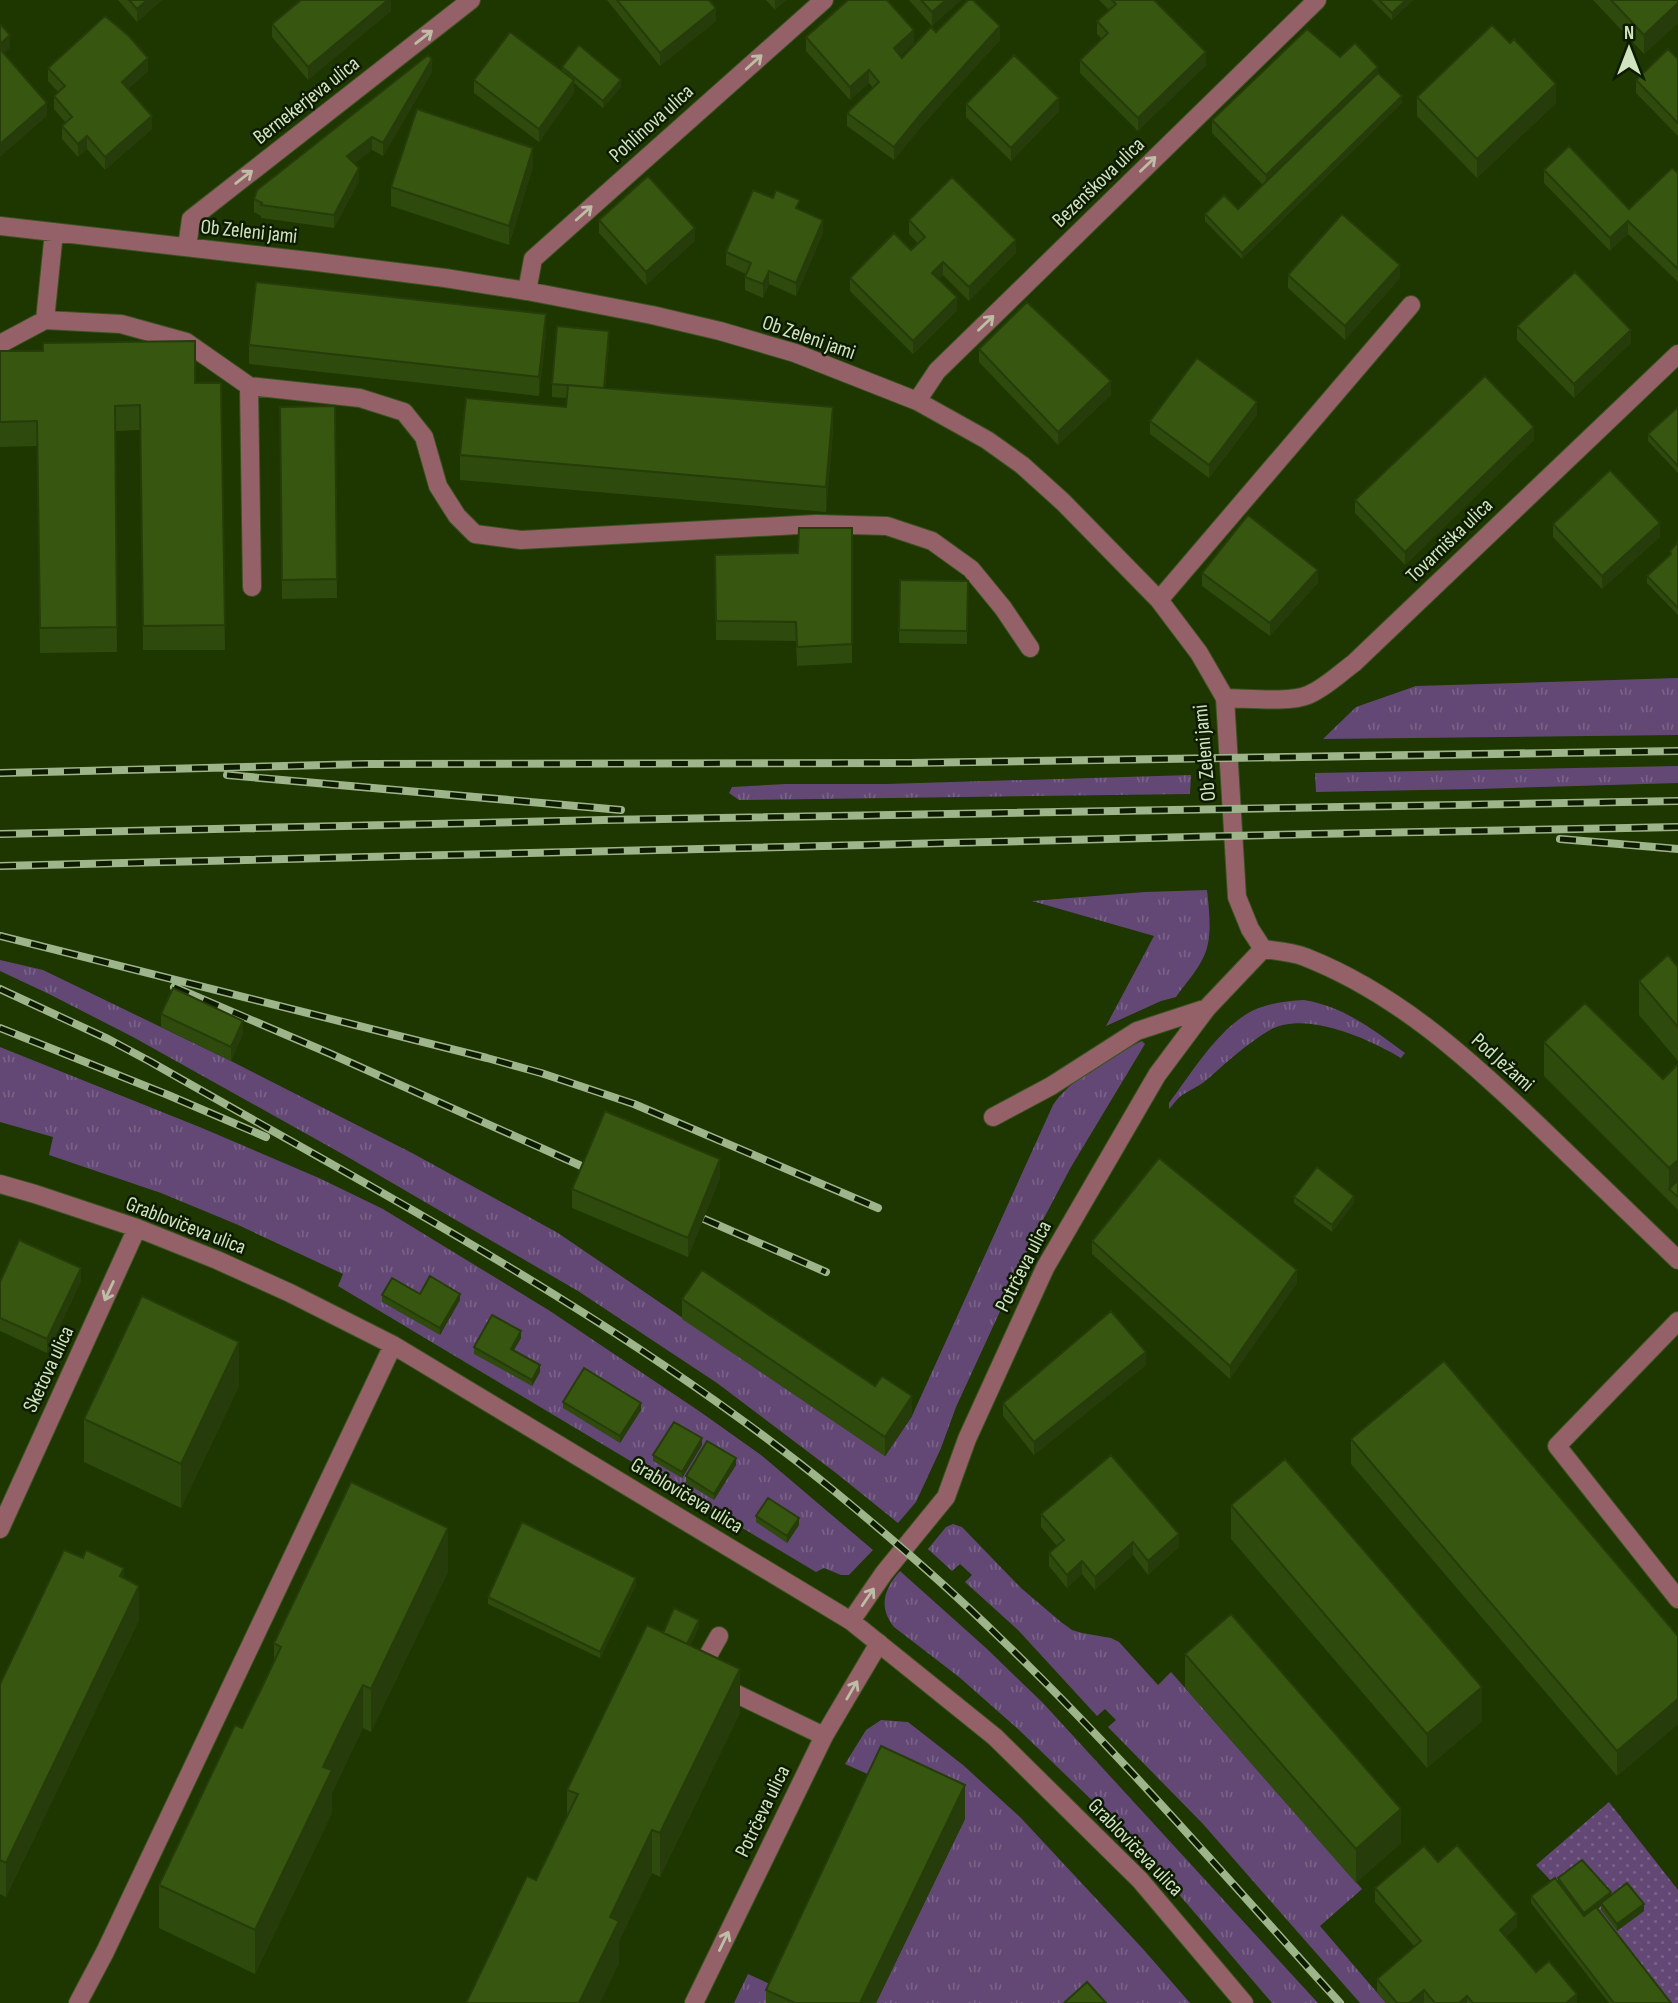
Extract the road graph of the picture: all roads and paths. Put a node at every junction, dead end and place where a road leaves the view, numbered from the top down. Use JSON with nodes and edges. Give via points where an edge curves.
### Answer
{"nodes":[{"id":1,"x":471,"y":0,"type":"edge"},
{"id":2,"x":824,"y":0,"type":"edge"},
{"id":3,"x":1317,"y":0,"type":"edge"},
{"id":4,"x":0,"y":226,"type":"edge"},
{"id":5,"x":54,"y":232,"type":"junction"},
{"id":6,"x":187,"y":247,"type":"junction"},
{"id":7,"x":527,"y":291,"type":"junction"},
{"id":8,"x":1411,"y":305,"type":"dead end"},
{"id":9,"x":45,"y":320,"type":"junction"},
{"id":10,"x":0,"y":344,"type":"edge"},
{"id":11,"x":1678,"y":354,"type":"edge"},
{"id":12,"x":249,"y":386,"type":"junction"},
{"id":13,"x":917,"y":401,"type":"junction"},
{"id":14,"x":252,"y":587,"type":"dead end"},
{"id":15,"x":1158,"y":600,"type":"junction"},
{"id":16,"x":1030,"y":648,"type":"dead end"},
{"id":17,"x":1225,"y":698,"type":"junction"},
{"id":18,"x":1264,"y":949,"type":"junction"},
{"id":19,"x":1207,"y":1008,"type":"junction"},
{"id":20,"x":993,"y":1117,"type":"dead end"},
{"id":21,"x":0,"y":1184,"type":"edge"},
{"id":22,"x":136,"y":1228,"type":"junction"},
{"id":23,"x":1678,"y":1260,"type":"edge"},
{"id":24,"x":1678,"y":1321,"type":"edge"},
{"id":25,"x":393,"y":1345,"type":"junction"},
{"id":26,"x":0,"y":1529,"type":"edge"},
{"id":27,"x":1678,"y":1599,"type":"edge"},
{"id":28,"x":852,"y":1621,"type":"junction"},
{"id":29,"x":719,"y":1636,"type":"dead end"},
{"id":30,"x":879,"y":1643,"type":"junction"},
{"id":31,"x":824,"y":1736,"type":"junction"},
{"id":32,"x":78,"y":2003,"type":"edge"},
{"id":33,"x":694,"y":2003,"type":"edge"},
{"id":34,"x":1244,"y":2003,"type":"edge"}],
"edges":[{"from":6,"to":1,"type":"street","name":"Bernekerjeva ulica","one_way":true,"via":[[191,219]]},
{"from":7,"to":2,"type":"street","name":"Pohlinova ulica","one_way":true,"via":[[533,259]]},
{"from":13,"to":3,"type":"street","name":"Bezenškova ulica","one_way":true,"via":[[937,371]]},
{"from":4,"to":5,"type":"street","name":"Ob Zeleni jami"},
{"from":5,"to":6,"type":"street","name":"Ob Zeleni jami"},
{"from":5,"to":9,"type":"street"},
{"from":6,"to":7,"type":"street","name":"Ob Zeleni jami"},
{"from":7,"to":13,"type":"street","name":"Ob Zeleni jami","via":[[720,331]]},
{"from":8,"to":15,"type":"street"},
{"from":9,"to":10,"type":"street"},
{"from":9,"to":12,"type":"street","via":[[121,324],[186,342]]},
{"from":11,"to":17,"type":"street","name":"Tovarniška ulica","via":[[1354,663],[1305,697]]},
{"from":12,"to":14,"type":"street"},
{"from":12,"to":16,"type":"street","via":[[360,398],[404,412],[424,436],[439,486],[457,516],[475,534],[521,540],[816,524],[887,526],[932,541],[971,569]]},
{"from":13,"to":15,"type":"street","name":"Ob Zeleni jami","via":[[1022,465]]},
{"from":15,"to":17,"type":"street","name":"Ob Zeleni jami","via":[[1199,653]]},
{"from":17,"to":18,"type":"street","name":"Ob Zeleni jami","via":[[1237,897]]},
{"from":18,"to":19,"type":"street","name":"Potrčeva ulica"},
{"from":18,"to":23,"type":"street","name":"Pod Ježami","via":[[1303,956],[1348,978],[1437,1034]]},
{"from":19,"to":20,"type":"street","via":[[1137,1031]]},
{"from":28,"to":19,"type":"street","name":"Potrčeva ulica","one_way":true,"via":[[946,1497],[976,1418],[1045,1268],[1157,1075]]},
{"from":21,"to":22,"type":"street","name":"Grablovičeva ulica"},
{"from":22,"to":25,"type":"street","name":"Grablovičeva ulica","via":[[290,1293]]},
{"from":22,"to":26,"type":"street","name":"Sketova ulica","one_way":true},
{"from":24,"to":27,"type":"street","via":[[1557,1446]]},
{"from":25,"to":28,"type":"street","name":"Grablovičeva ulica"},
{"from":25,"to":32,"type":"street"},
{"from":28,"to":30,"type":"street","name":"Grablovičeva ulica"},
{"from":29,"to":31,"type":"street","via":[[697,1675]]},
{"from":31,"to":30,"type":"street","name":"Potrčeva ulica","one_way":true},
{"from":30,"to":34,"type":"street","name":"Grablovičeva ulica","via":[[995,1737],[1130,1870]]},
{"from":33,"to":31,"type":"street","name":"Potrčeva ulica","one_way":true}]}
